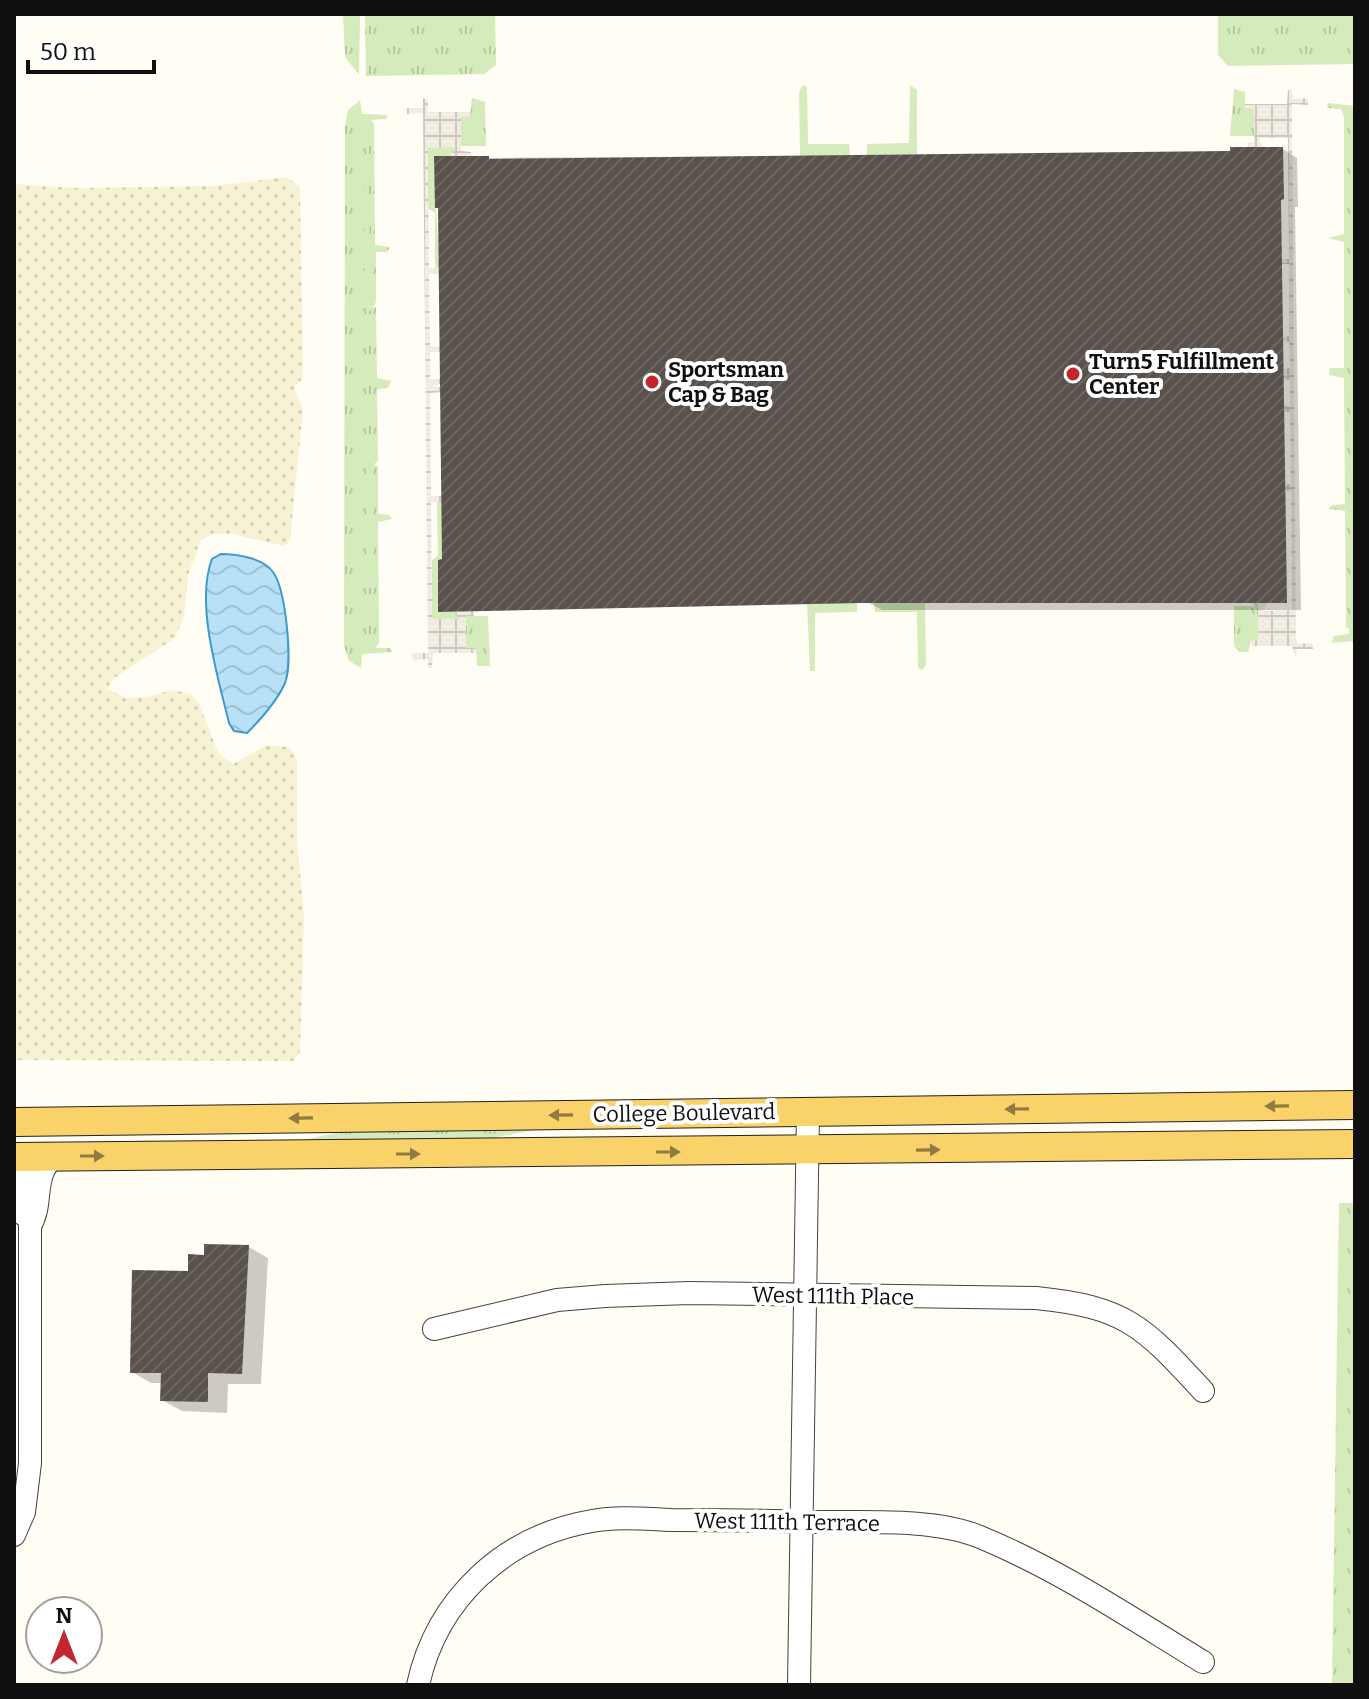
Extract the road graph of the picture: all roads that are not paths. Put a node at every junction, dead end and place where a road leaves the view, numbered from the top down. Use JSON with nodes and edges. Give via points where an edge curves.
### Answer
{"nodes":[{"id":1,"x":1355,"y":1105,"type":"edge"},
{"id":2,"x":808,"y":1112,"type":"junction"},
{"id":3,"x":23,"y":1122,"type":"edge"},
{"id":4,"x":1355,"y":1144,"type":"edge"},
{"id":5,"x":807,"y":1151,"type":"junction"},
{"id":6,"x":31,"y":1157,"type":"edge"},
{"id":7,"x":30,"y":1226,"type":"junction"},
{"id":8,"x":806,"y":1296,"type":"junction"},
{"id":9,"x":434,"y":1329,"type":"dead end"},
{"id":10,"x":1203,"y":1391,"type":"dead end"},
{"id":11,"x":804,"y":1522,"type":"junction"},
{"id":12,"x":14,"y":1535,"type":"edge"},
{"id":13,"x":1203,"y":1662,"type":"dead end"},
{"id":14,"x":418,"y":1685,"type":"edge"},
{"id":15,"x":799,"y":1685,"type":"edge"}],
"edges":[{"from":1,"to":2,"type":"main road","name":"College Boulevard","one_way":true},
{"from":2,"to":3,"type":"main road","name":"College Boulevard","one_way":true},
{"from":2,"to":5,"type":"street"},
{"from":3,"to":6,"type":"street"},
{"from":5,"to":4,"type":"main road","name":"College Boulevard","one_way":true},
{"from":6,"to":5,"type":"main road","name":"College Boulevard","one_way":true},
{"from":5,"to":8,"type":"street"},
{"from":6,"to":7,"type":"street","via":[[24,1218]]},
{"from":6,"to":7,"type":"street","via":[[41,1173],[36,1217]]},
{"from":7,"to":12,"type":"street","via":[[30,1463],[24,1512]]},
{"from":8,"to":9,"type":"street","name":"West 111th Place","via":[[689,1293],[557,1300]]},
{"from":8,"to":10,"type":"street","name":"West 111th Place","via":[[1036,1298],[1107,1309],[1159,1344]]},
{"from":8,"to":11,"type":"street"},
{"from":11,"to":13,"type":"street","name":"West 111th Terrace","via":[[915,1526],[978,1536],[1071,1582]]},
{"from":11,"to":14,"type":"street","name":"West 111th Terrace","via":[[612,1519],[540,1536],[507,1552],[456,1601],[436,1633]]},
{"from":11,"to":15,"type":"street"}]}
